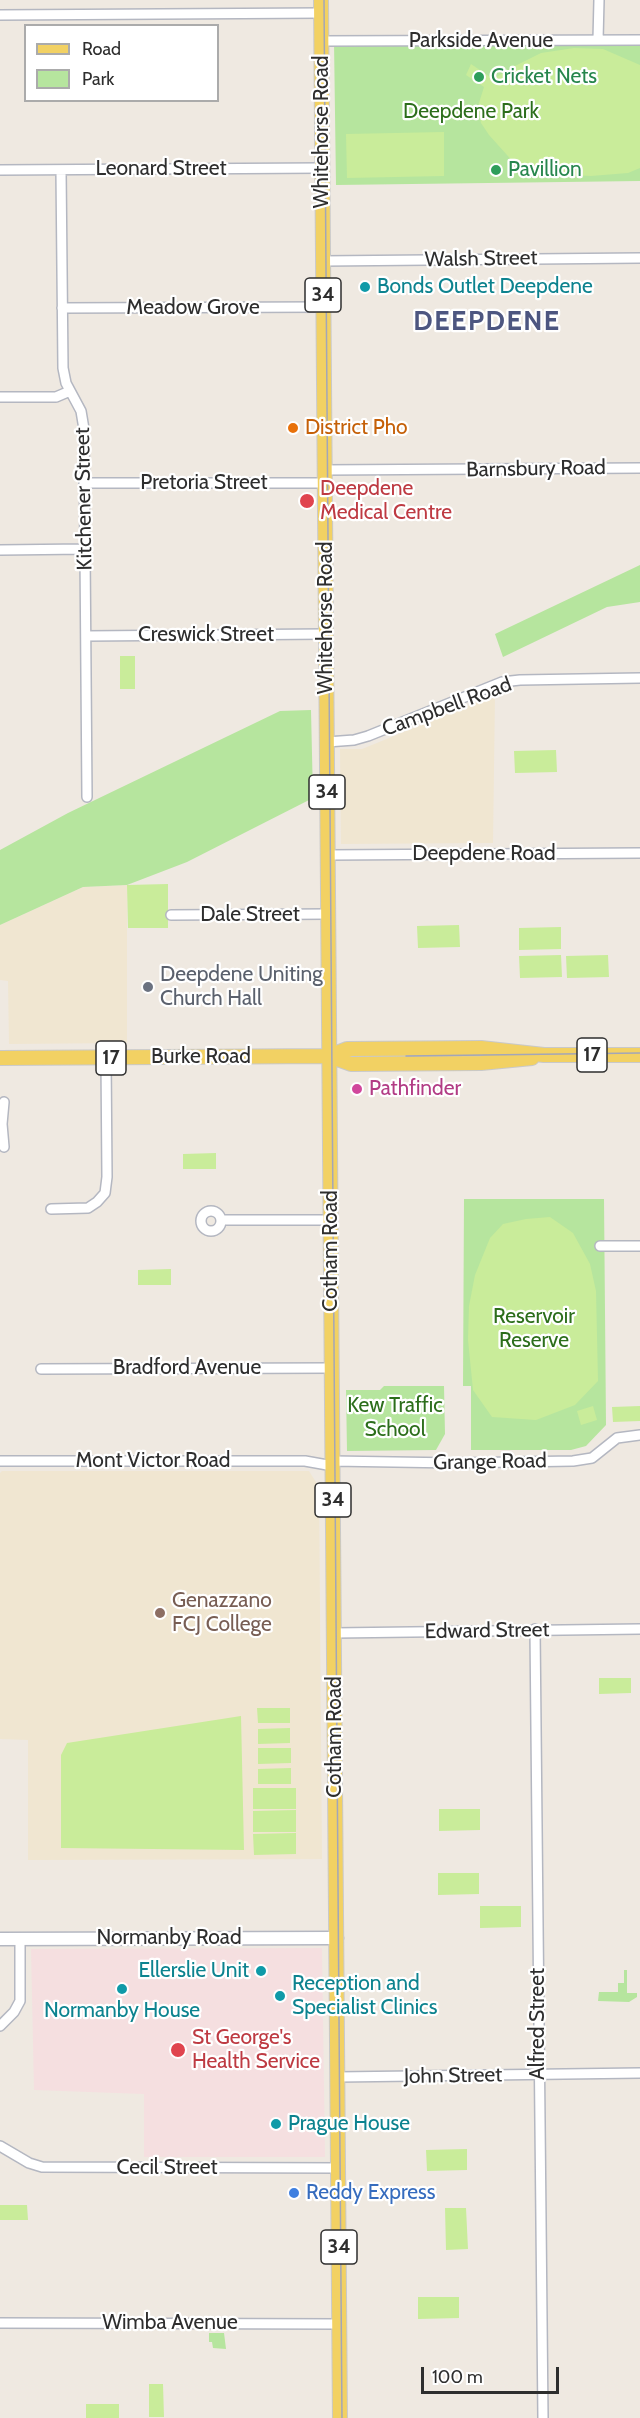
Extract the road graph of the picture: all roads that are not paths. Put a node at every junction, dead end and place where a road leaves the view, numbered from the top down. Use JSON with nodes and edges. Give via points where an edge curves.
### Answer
{"nodes":[{"id":1,"x":599,"y":0,"type":"edge"},
{"id":2,"x":322,"y":7,"type":"edge"},
{"id":3,"x":0,"y":15,"type":"edge"},
{"id":4,"x":598,"y":40,"type":"junction"},
{"id":5,"x":640,"y":40,"type":"edge"},
{"id":6,"x":322,"y":41,"type":"junction"},
{"id":7,"x":322,"y":168,"type":"junction"},
{"id":8,"x":0,"y":170,"type":"edge"},
{"id":9,"x":61,"y":170,"type":"junction"},
{"id":10,"x":640,"y":258,"type":"edge"},
{"id":11,"x":323,"y":261,"type":"junction"},
{"id":12,"x":323,"y":307,"type":"junction"},
{"id":13,"x":62,"y":308,"type":"junction"},
{"id":14,"x":70,"y":391,"type":"junction"},
{"id":15,"x":0,"y":397,"type":"edge"},
{"id":16,"x":640,"y":468,"type":"edge"},
{"id":17,"x":324,"y":477,"type":"junction"},
{"id":18,"x":84,"y":483,"type":"junction"},
{"id":19,"x":84,"y":549,"type":"junction"},
{"id":20,"x":0,"y":550,"type":"edge"},
{"id":21,"x":326,"y":634,"type":"junction"},
{"id":22,"x":86,"y":636,"type":"junction"},
{"id":23,"x":640,"y":678,"type":"edge"},
{"id":24,"x":327,"y":742,"type":"junction"},
{"id":25,"x":87,"y":797,"type":"dead end"},
{"id":26,"x":640,"y":853,"type":"edge"},
{"id":27,"x":328,"y":855,"type":"junction"},
{"id":28,"x":328,"y":914,"type":"junction"},
{"id":29,"x":171,"y":915,"type":"dead end"},
{"id":30,"x":640,"y":1055,"type":"edge"},
{"id":31,"x":329,"y":1056,"type":"junction"},
{"id":32,"x":0,"y":1058,"type":"edge"},
{"id":33,"x":106,"y":1058,"type":"junction"},
{"id":34,"x":4,"y":1102,"type":"dead end"},
{"id":35,"x":1,"y":1125,"type":"edge"},
{"id":36,"x":4,"y":1147,"type":"dead end"},
{"id":37,"x":51,"y":1209,"type":"dead end"},
{"id":38,"x":221,"y":1220,"type":"dead end"},
{"id":39,"x":331,"y":1220,"type":"junction"},
{"id":40,"x":600,"y":1246,"type":"dead end"},
{"id":41,"x":640,"y":1246,"type":"edge"},
{"id":42,"x":332,"y":1368,"type":"junction"},
{"id":43,"x":41,"y":1369,"type":"dead end"},
{"id":44,"x":640,"y":1435,"type":"edge"},
{"id":45,"x":0,"y":1461,"type":"edge"},
{"id":46,"x":333,"y":1461,"type":"junction"},
{"id":47,"x":535,"y":1629,"type":"junction"},
{"id":48,"x":640,"y":1629,"type":"edge"},
{"id":49,"x":334,"y":1633,"type":"junction"},
{"id":50,"x":337,"y":1938,"type":"junction"},
{"id":51,"x":0,"y":1939,"type":"edge"},
{"id":52,"x":20,"y":1939,"type":"junction"},
{"id":53,"x":0,"y":2026,"type":"edge"},
{"id":54,"x":640,"y":2073,"type":"edge"},
{"id":55,"x":538,"y":2075,"type":"junction"},
{"id":56,"x":338,"y":2077,"type":"junction"},
{"id":57,"x":0,"y":2146,"type":"edge"},
{"id":58,"x":338,"y":2168,"type":"junction"},
{"id":59,"x":0,"y":2323,"type":"edge"},
{"id":60,"x":339,"y":2324,"type":"junction"},
{"id":61,"x":340,"y":2418,"type":"edge"},
{"id":62,"x":543,"y":2418,"type":"edge"}],
"edges":[{"from":1,"to":4,"type":"street"},
{"from":2,"to":3,"type":"street"},
{"from":2,"to":6,"type":"main road","name":"Whitehorse Road","number":"34"},
{"from":4,"to":5,"type":"street","name":"Parkside Avenue"},
{"from":4,"to":6,"type":"street","name":"Parkside Avenue"},
{"from":6,"to":7,"type":"main road","name":"Whitehorse Road","number":"34"},
{"from":7,"to":9,"type":"street","name":"Leonard Street"},
{"from":7,"to":11,"type":"main road","name":"Whitehorse Road","number":"34"},
{"from":8,"to":9,"type":"street","name":"Leonard Street"},
{"from":9,"to":13,"type":"street","name":"Kitchener Street"},
{"from":10,"to":11,"type":"street","name":"Walsh Street"},
{"from":11,"to":12,"type":"main road","name":"Whitehorse Road","number":"34"},
{"from":12,"to":13,"type":"street","name":"Meadow Grove"},
{"from":12,"to":17,"type":"main road","name":"Whitehorse Road","number":"34"},
{"from":13,"to":14,"type":"street","name":"Kitchener Street","via":[[63,368]]},
{"from":14,"to":15,"type":"street","via":[[56,397]]},
{"from":14,"to":18,"type":"street","name":"Kitchener Street","via":[[83,419]]},
{"from":16,"to":17,"type":"street","name":"Barnsbury Road"},
{"from":17,"to":18,"type":"street","name":"Pretoria Street"},
{"from":17,"to":21,"type":"main road","name":"Whitehorse Road","number":"34"},
{"from":18,"to":19,"type":"street","name":"Kitchener Street"},
{"from":19,"to":20,"type":"street"},
{"from":19,"to":22,"type":"street","name":"Kitchener Street"},
{"from":21,"to":22,"type":"street","name":"Creswick Street"},
{"from":21,"to":24,"type":"main road","name":"Whitehorse Road","number":"34"},
{"from":22,"to":25,"type":"street","name":"Kitchener Street"},
{"from":23,"to":24,"type":"street","name":"Campbell Road","via":[[502,682],[368,736]]},
{"from":24,"to":27,"type":"main road","name":"Whitehorse Road","number":"34"},
{"from":26,"to":27,"type":"street","name":"Deepdene Road"},
{"from":27,"to":28,"type":"main road","name":"Whitehorse Road","number":"34"},
{"from":28,"to":29,"type":"street","name":"Dale Street"},
{"from":28,"to":31,"type":"main road","name":"Whitehorse Road","number":"34"},
{"from":30,"to":31,"type":"main road","name":"Burke Road","number":"17","via":[[544,1055],[481,1048],[347,1049]]},
{"from":31,"to":33,"type":"main road","name":"Burke Road","number":"17"},
{"from":31,"to":39,"type":"main road","name":"Cotham Road","number":"34"},
{"from":32,"to":33,"type":"main road","name":"Burke Road","number":"17"},
{"from":33,"to":37,"type":"street","via":[[105,1192],[88,1208]]},
{"from":34,"to":35,"type":"street"},
{"from":35,"to":36,"type":"street"},
{"from":38,"to":39,"type":"street"},
{"from":39,"to":42,"type":"main road","name":"Cotham Road","number":"34"},
{"from":40,"to":41,"type":"street"},
{"from":42,"to":43,"type":"street","name":"Bradford Avenue"},
{"from":42,"to":46,"type":"main road","name":"Cotham Road","number":"34"},
{"from":44,"to":46,"type":"street","name":"Grange Road","via":[[617,1438],[592,1458],[573,1461]]},
{"from":45,"to":46,"type":"street","name":"Mont Victor Road"},
{"from":46,"to":49,"type":"main road","name":"Cotham Road","number":"34"},
{"from":47,"to":48,"type":"street","name":"Edward Street"},
{"from":47,"to":49,"type":"street","name":"Edward Street"},
{"from":47,"to":55,"type":"street","name":"Alfred Street"},
{"from":49,"to":50,"type":"main road","name":"Cotham Road","number":"34"},
{"from":50,"to":52,"type":"street","name":"Normanby Road"},
{"from":50,"to":56,"type":"main road","name":"Cotham Road","number":"34"},
{"from":51,"to":52,"type":"street","name":"Normanby Road"},
{"from":52,"to":53,"type":"street","via":[[20,2001]]},
{"from":54,"to":55,"type":"street","name":"John Street"},
{"from":55,"to":56,"type":"street","name":"John Street"},
{"from":55,"to":62,"type":"street","name":"Alfred Street"},
{"from":56,"to":58,"type":"main road","name":"Cotham Road","number":"34"},
{"from":57,"to":58,"type":"street","name":"Cecil Street","via":[[42,2167]]},
{"from":58,"to":60,"type":"main road","name":"Cotham Road","number":"34"},
{"from":59,"to":60,"type":"street","name":"Wimba Avenue"},
{"from":60,"to":61,"type":"main road","name":"Cotham Road","number":"34"}]}
